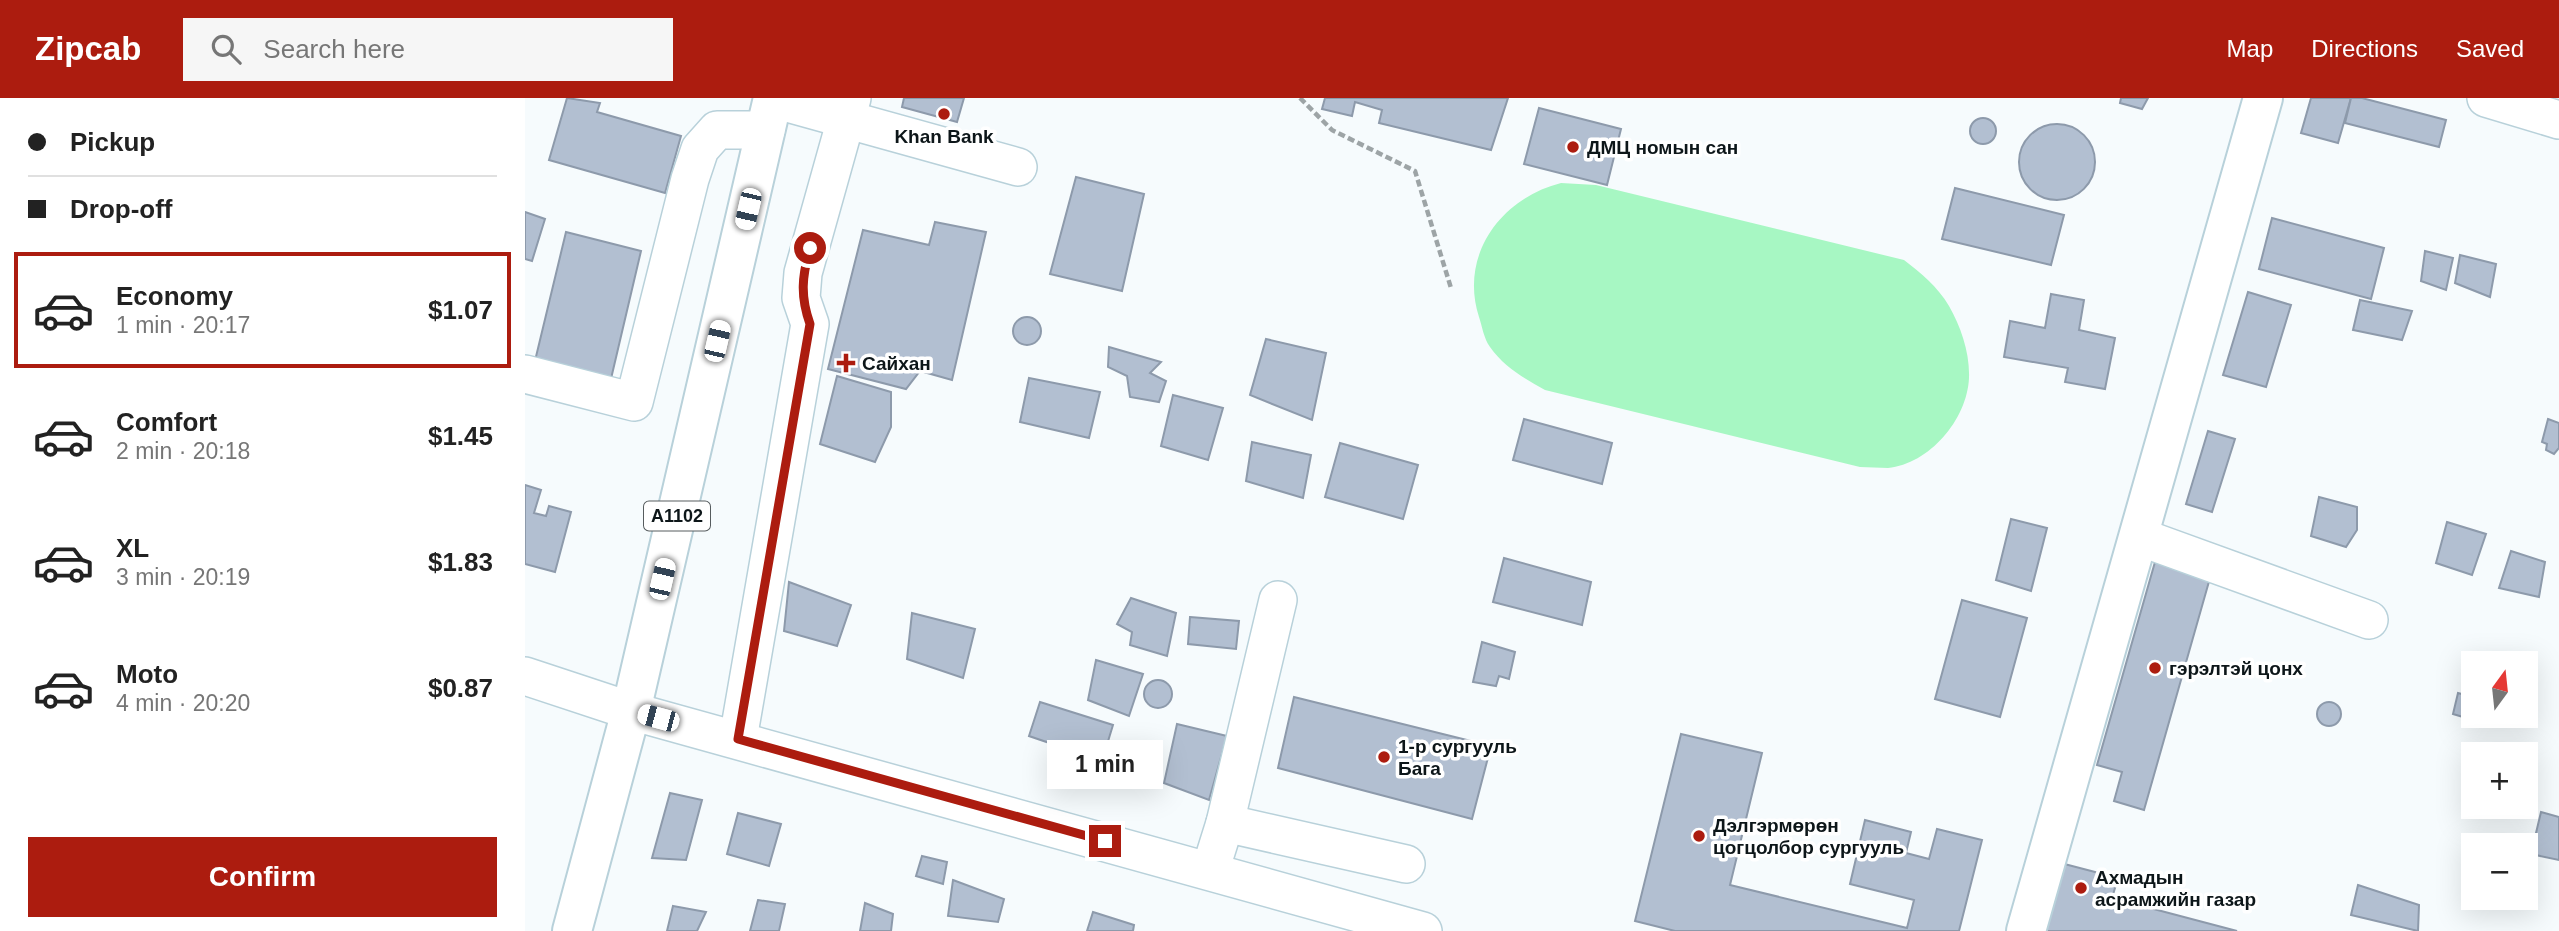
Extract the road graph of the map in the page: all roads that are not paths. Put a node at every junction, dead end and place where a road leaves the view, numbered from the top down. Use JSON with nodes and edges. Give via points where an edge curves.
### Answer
{"nodes":[{"id":1,"x":2263,"y":98,"type":"edge"},
{"id":2,"x":2486,"y":98,"type":"edge"},
{"id":3,"x":771,"y":109,"type":"edge"},
{"id":4,"x":848,"y":109,"type":"edge"},
{"id":5,"x":2559,"y":120,"type":"edge"},
{"id":6,"x":1018,"y":167,"type":"dead end"},
{"id":7,"x":525,"y":374,"type":"edge"},
{"id":8,"x":2140,"y":537,"type":"junction"},
{"id":9,"x":1278,"y":600,"type":"dead end"},
{"id":10,"x":2368,"y":620,"type":"dead end"},
{"id":11,"x":525,"y":676,"type":"edge"},
{"id":12,"x":631,"y":711,"type":"junction"},
{"id":13,"x":738,"y":739,"type":"junction"},
{"id":14,"x":1225,"y":823,"type":"junction"},
{"id":15,"x":1406,"y":864,"type":"dead end"},
{"id":16,"x":1210,"y":871,"type":"junction"},
{"id":17,"x":572,"y":931,"type":"edge"},
{"id":18,"x":1423,"y":931,"type":"edge"},
{"id":19,"x":2026,"y":931,"type":"edge"}],
"edges":[{"from":1,"to":8,"type":"main road"},
{"from":2,"to":5,"type":"street"},
{"from":3,"to":4,"type":"street"},
{"from":3,"to":7,"type":"street","via":[[717,130],[700,149],[634,402]]},
{"from":3,"to":12,"type":"main road","number":"A1102"},
{"from":4,"to":6,"type":"street"},
{"from":4,"to":13,"type":"street","via":[[803,273],[801,298],[810,324]]},
{"from":8,"to":10,"type":"street"},
{"from":8,"to":19,"type":"main road"},
{"from":9,"to":14,"type":"street"},
{"from":11,"to":12,"type":"street"},
{"from":12,"to":13,"type":"street"},
{"from":12,"to":17,"type":"main road","number":"A1102"},
{"from":13,"to":16,"type":"street"},
{"from":14,"to":15,"type":"street"},
{"from":14,"to":16,"type":"street"},
{"from":16,"to":18,"type":"street"}]}
